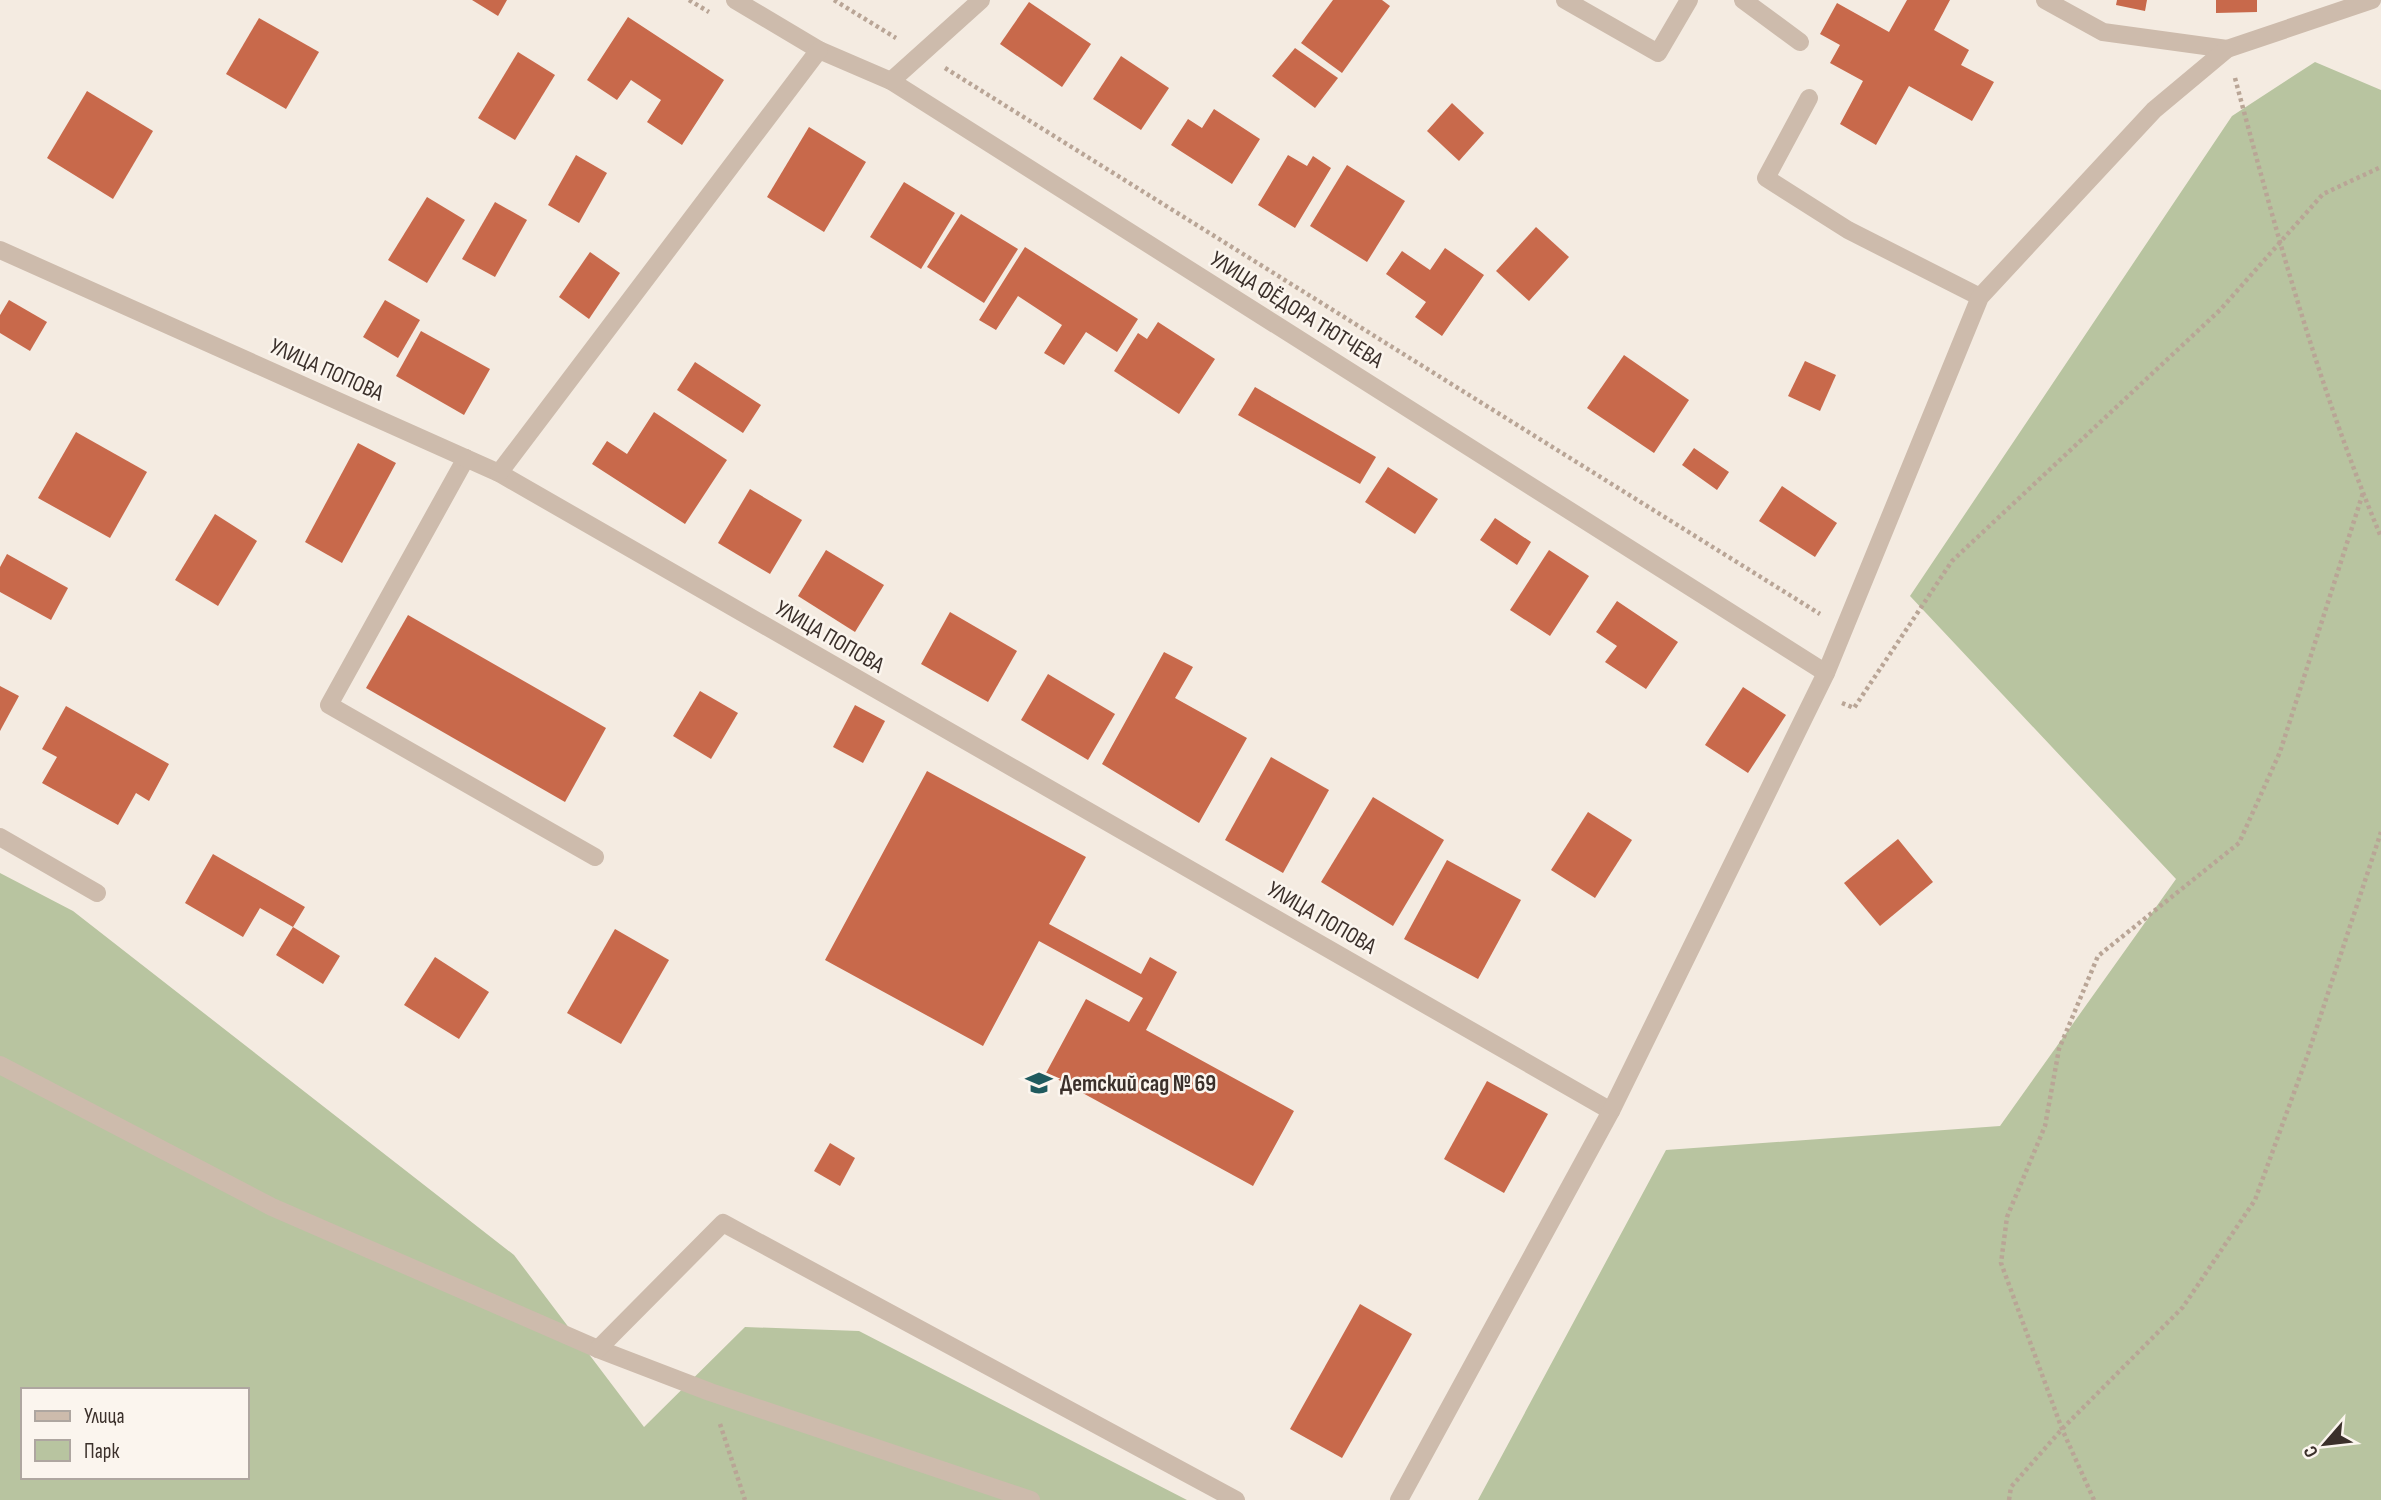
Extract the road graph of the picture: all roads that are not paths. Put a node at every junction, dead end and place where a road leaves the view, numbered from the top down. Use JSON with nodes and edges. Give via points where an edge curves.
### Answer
{"nodes":[{"id":1,"x":735,"y":0,"type":"edge"},
{"id":2,"x":981,"y":0,"type":"edge"},
{"id":3,"x":1565,"y":0,"type":"edge"},
{"id":4,"x":1689,"y":0,"type":"edge"},
{"id":5,"x":1742,"y":0,"type":"edge"},
{"id":6,"x":2045,"y":0,"type":"edge"},
{"id":7,"x":2372,"y":0,"type":"edge"},
{"id":8,"x":1800,"y":42,"type":"dead end"},
{"id":9,"x":2227,"y":49,"type":"junction"},
{"id":10,"x":819,"y":50,"type":"junction"},
{"id":11,"x":891,"y":81,"type":"junction"},
{"id":12,"x":1809,"y":98,"type":"dead end"},
{"id":13,"x":0,"y":250,"type":"edge"},
{"id":14,"x":1980,"y":297,"type":"junction"},
{"id":15,"x":466,"y":458,"type":"junction"},
{"id":16,"x":499,"y":473,"type":"junction"},
{"id":17,"x":1826,"y":673,"type":"junction"},
{"id":18,"x":0,"y":837,"type":"edge"},
{"id":19,"x":595,"y":857,"type":"dead end"},
{"id":20,"x":97,"y":893,"type":"dead end"},
{"id":21,"x":0,"y":1065,"type":"edge"},
{"id":22,"x":1611,"y":1111,"type":"junction"},
{"id":23,"x":598,"y":1349,"type":"junction"},
{"id":24,"x":1031,"y":1500,"type":"edge"},
{"id":25,"x":1236,"y":1500,"type":"edge"},
{"id":26,"x":1399,"y":1500,"type":"edge"}],
"edges":[{"from":1,"to":10,"type":"street","name":"УЛИЦА ФЁДОРА ТЮТЧЕВА"},
{"from":2,"to":11,"type":"street"},
{"from":3,"to":4,"type":"street","via":[[1658,53]]},
{"from":5,"to":8,"type":"street"},
{"from":6,"to":9,"type":"street","via":[[2103,32]]},
{"from":7,"to":9,"type":"street"},
{"from":9,"to":14,"type":"street","via":[[2154,110]]},
{"from":10,"to":11,"type":"street","name":"УЛИЦА ФЁДОРА ТЮТЧЕВА"},
{"from":10,"to":16,"type":"street"},
{"from":11,"to":17,"type":"street","name":"УЛИЦА ФЁДОРА ТЮТЧЕВА"},
{"from":12,"to":14,"type":"street","via":[[1766,178],[1848,230]]},
{"from":13,"to":15,"type":"street","name":"УЛИЦА ПОПОВА"},
{"from":14,"to":17,"type":"street"},
{"from":15,"to":16,"type":"street","name":"УЛИЦА ПОПОВА"},
{"from":15,"to":19,"type":"street","via":[[329,705]]},
{"from":16,"to":22,"type":"street","name":"УЛИЦА ПОПОВА"},
{"from":17,"to":22,"type":"street"},
{"from":18,"to":20,"type":"street"},
{"from":21,"to":23,"type":"street","via":[[272,1207]]},
{"from":22,"to":26,"type":"street"},
{"from":23,"to":24,"type":"street","via":[[710,1392]]},
{"from":23,"to":25,"type":"street","via":[[723,1223]]}]}
